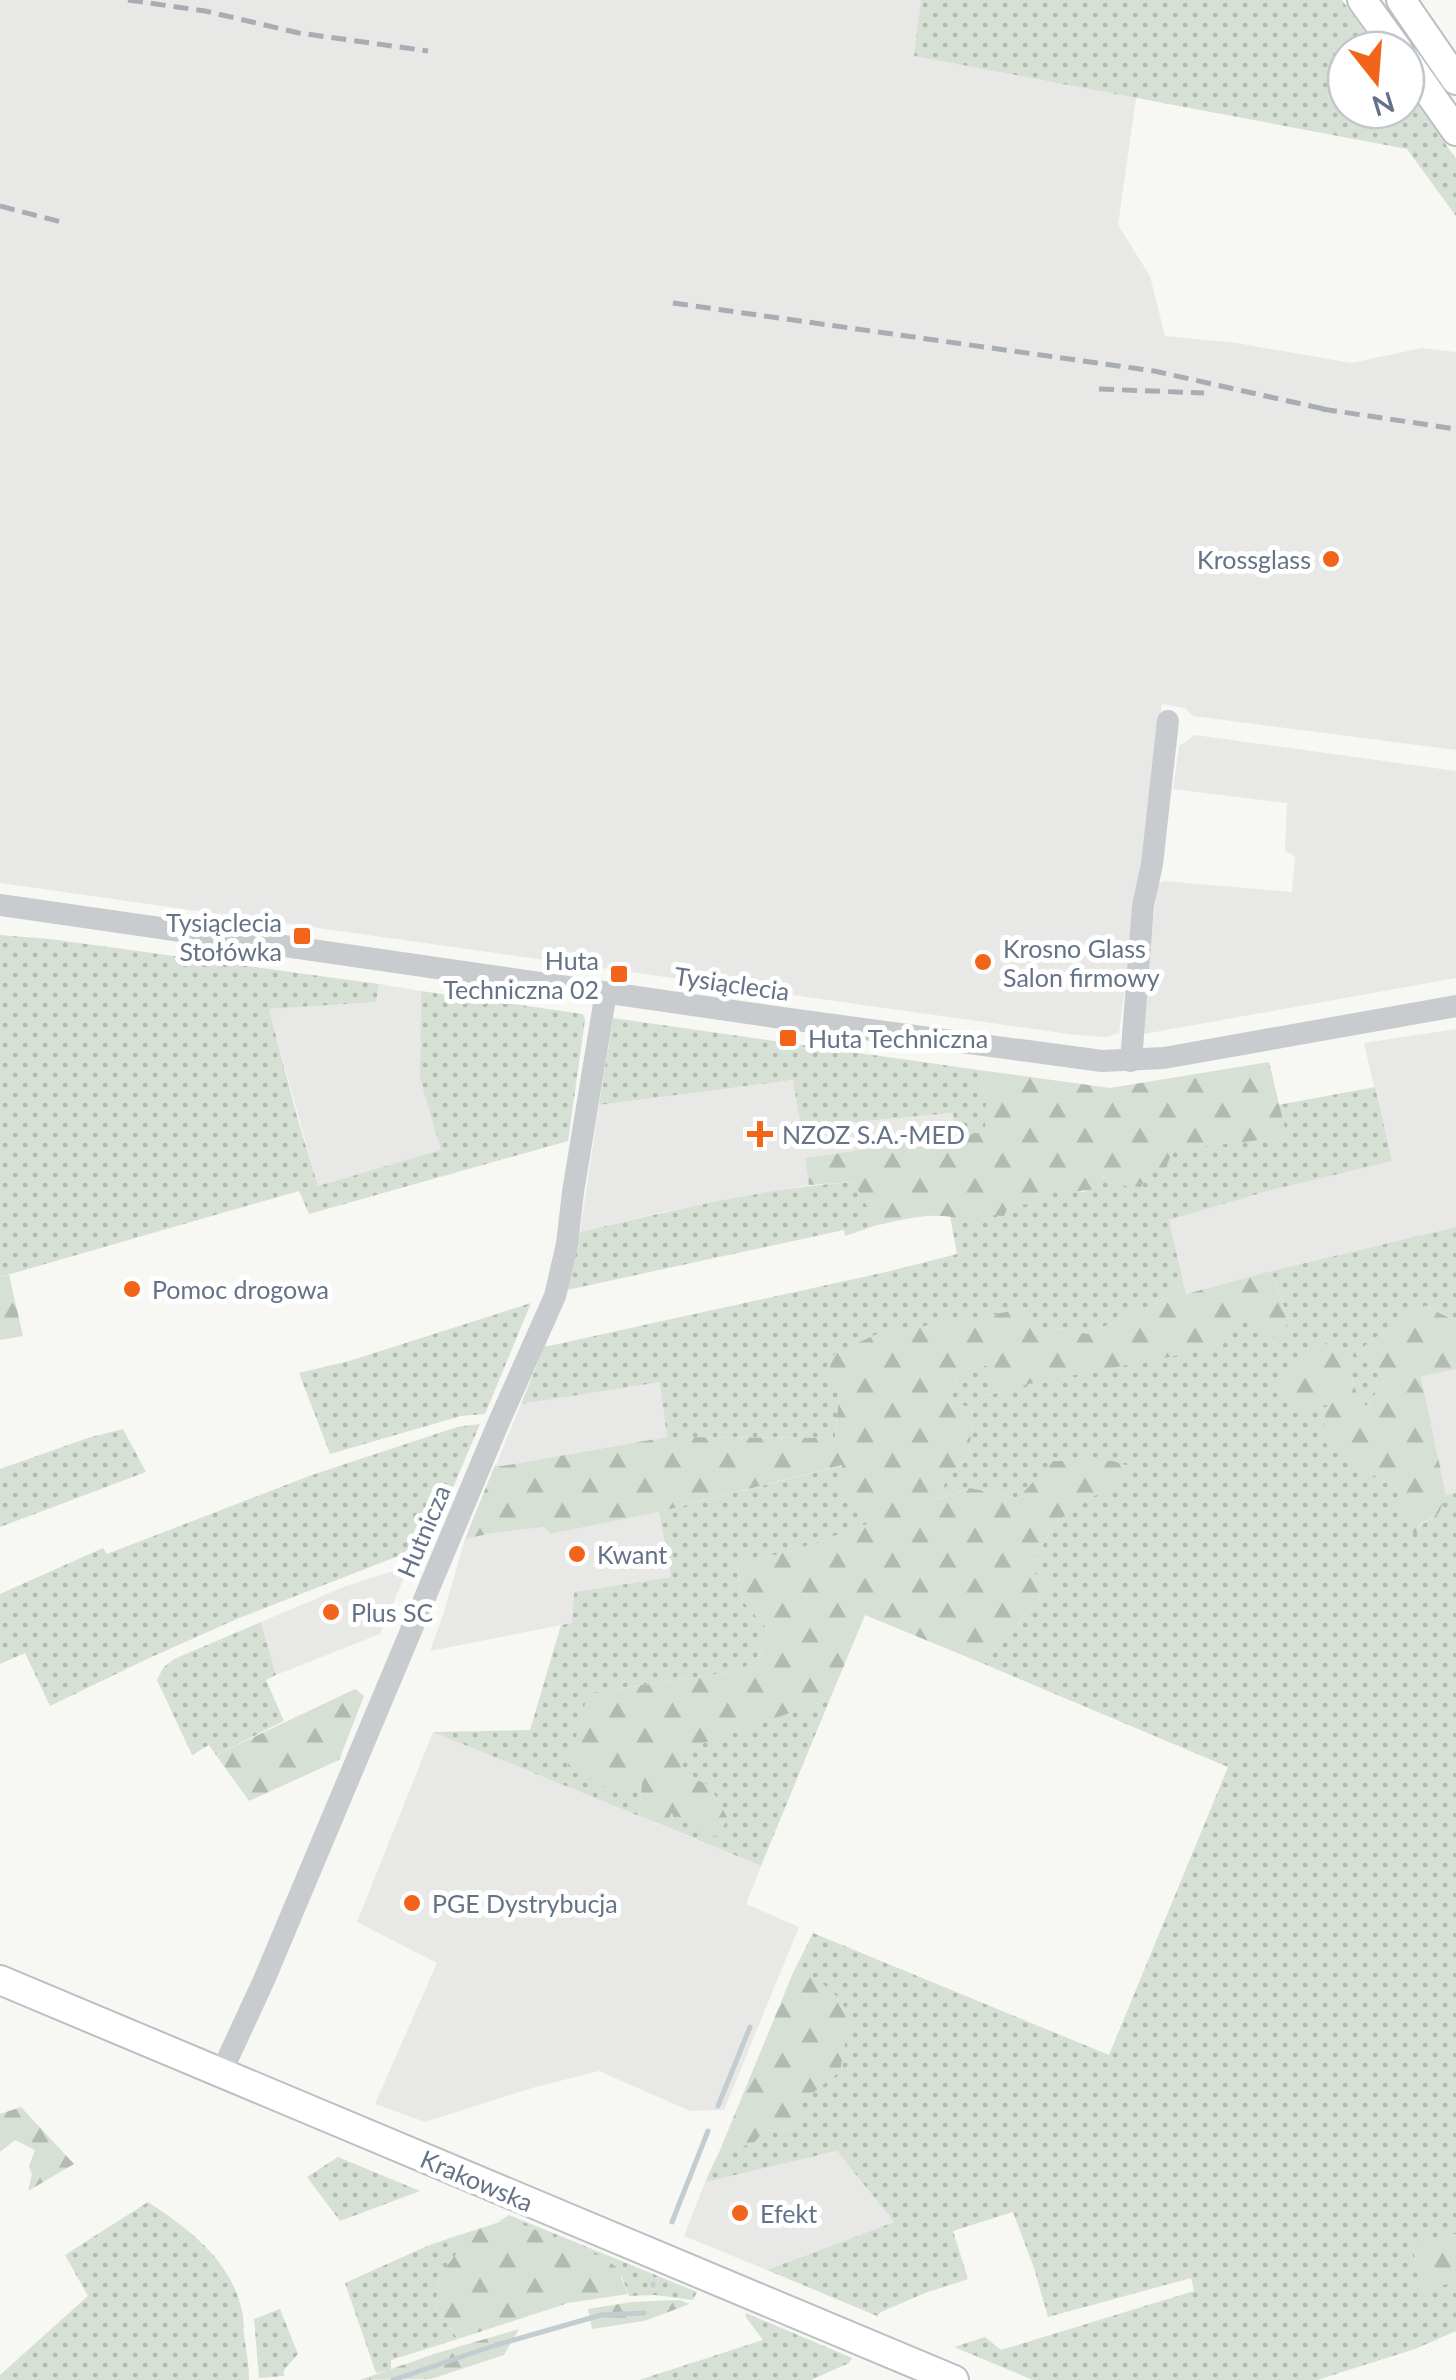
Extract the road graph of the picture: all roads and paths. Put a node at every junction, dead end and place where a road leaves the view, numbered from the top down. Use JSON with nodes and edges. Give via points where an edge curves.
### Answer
{"nodes":[{"id":1,"x":1362,"y":0,"type":"edge"},
{"id":2,"x":1401,"y":0,"type":"edge"},
{"id":3,"x":1384,"y":30,"type":"edge"},
{"id":4,"x":1456,"y":80,"type":"edge"},
{"id":5,"x":1426,"y":88,"type":"edge"},
{"id":6,"x":1456,"y":131,"type":"edge"},
{"id":7,"x":1168,"y":722,"type":"dead end"},
{"id":8,"x":0,"y":906,"type":"edge"},
{"id":9,"x":606,"y":992,"type":"junction"},
{"id":10,"x":1456,"y":1006,"type":"edge"},
{"id":11,"x":1131,"y":1061,"type":"junction"},
{"id":12,"x":0,"y":1980,"type":"edge"},
{"id":13,"x":222,"y":2071,"type":"junction"},
{"id":14,"x":954,"y":2380,"type":"edge"}],
"edges":[{"from":1,"to":3,"type":"main road"},
{"from":2,"to":4,"type":"main road"},
{"from":5,"to":6,"type":"main road"},
{"from":7,"to":11,"type":"street"},
{"from":8,"to":9,"type":"street","name":"Tysiąclecia"},
{"from":9,"to":11,"type":"street","name":"Tysiąclecia","via":[[1075,1060]]},
{"from":9,"to":13,"type":"street","name":"Hutnicza","via":[[556,1296]]},
{"from":10,"to":11,"type":"street","name":"Tysiąclecia"},
{"from":12,"to":13,"type":"main road","name":"Krakowska"},
{"from":13,"to":14,"type":"main road","name":"Krakowska"}]}
